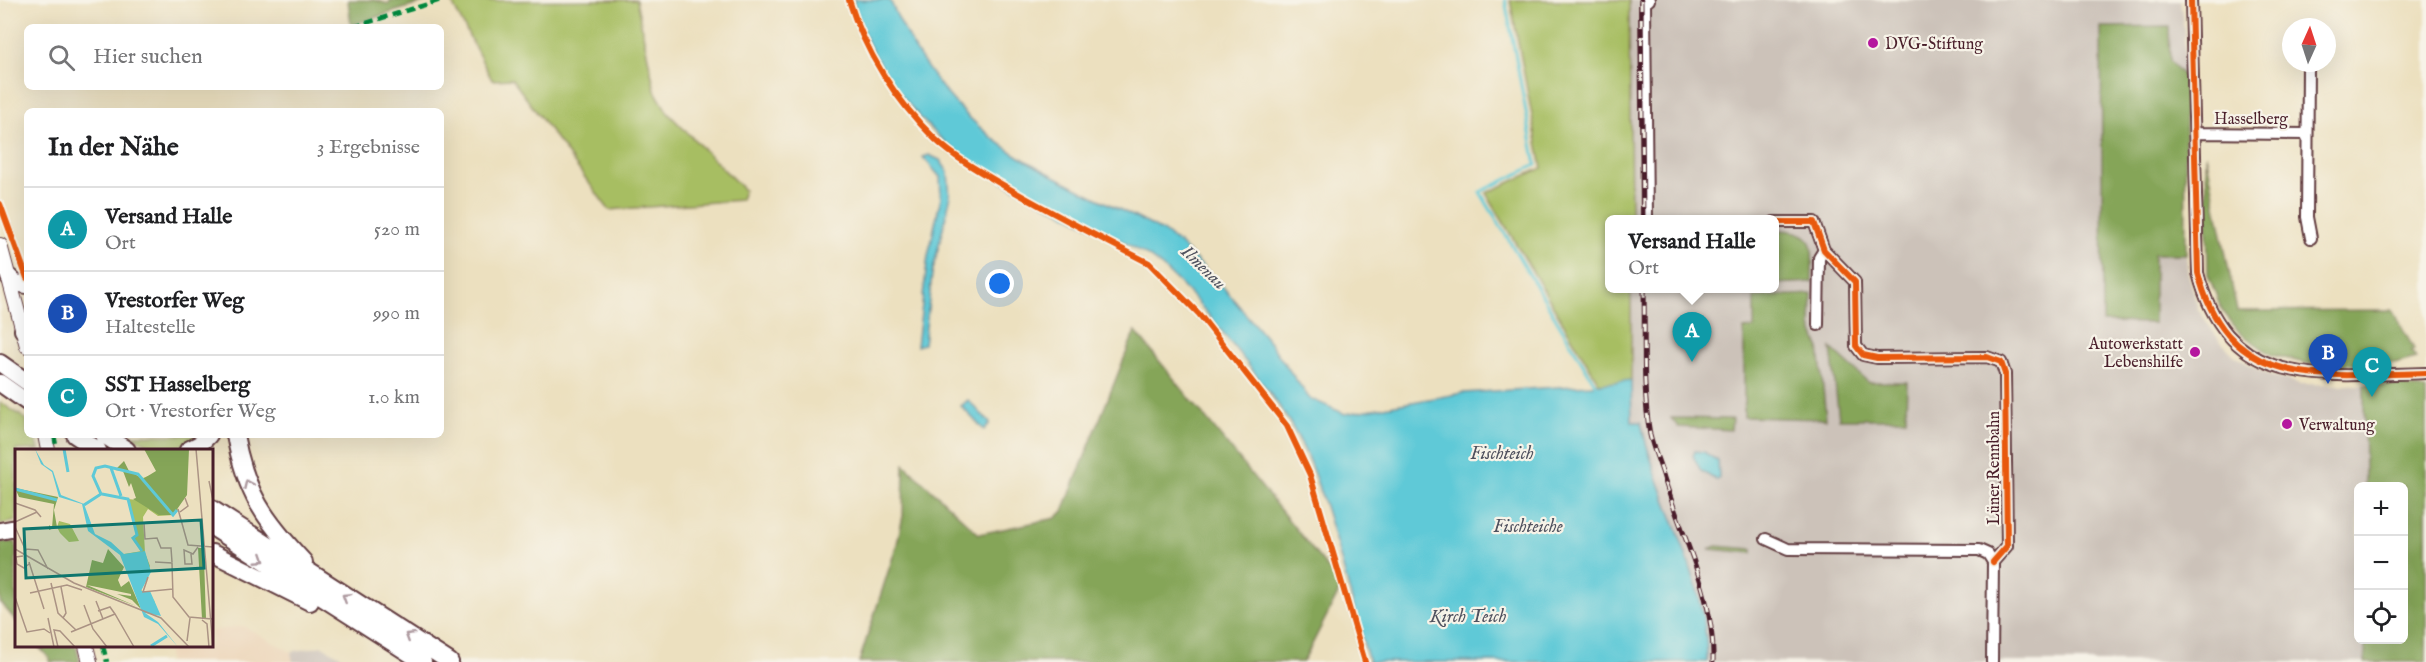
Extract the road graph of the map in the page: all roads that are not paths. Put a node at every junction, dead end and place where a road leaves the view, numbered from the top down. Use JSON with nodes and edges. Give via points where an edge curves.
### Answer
{"nodes":[{"id":1,"x":1649,"y":0,"type":"edge"},
{"id":2,"x":2191,"y":0,"type":"edge"},
{"id":3,"x":2308,"y":72,"type":"edge"},
{"id":4,"x":2195,"y":133,"type":"junction"},
{"id":5,"x":2307,"y":134,"type":"junction"},
{"id":6,"x":1647,"y":215,"type":"edge"},
{"id":7,"x":1779,"y":222,"type":"edge"},
{"id":8,"x":2311,"y":238,"type":"dead end"},
{"id":9,"x":0,"y":245,"type":"edge"},
{"id":10,"x":1824,"y":250,"type":"junction"},
{"id":11,"x":24,"y":274,"type":"edge"},
{"id":12,"x":9,"y":277,"type":"junction"},
{"id":13,"x":24,"y":284,"type":"edge"},
{"id":14,"x":1818,"y":325,"type":"dead end"},
{"id":15,"x":24,"y":326,"type":"edge"},
{"id":16,"x":0,"y":363,"type":"edge"},
{"id":17,"x":2426,"y":373,"type":"edge"},
{"id":18,"x":24,"y":380,"type":"edge"},
{"id":19,"x":0,"y":383,"type":"edge"},
{"id":20,"x":24,"y":400,"type":"edge"},
{"id":21,"x":80,"y":438,"type":"edge"},
{"id":22,"x":108,"y":438,"type":"edge"},
{"id":23,"x":205,"y":438,"type":"edge"},
{"id":24,"x":237,"y":438,"type":"edge"},
{"id":25,"x":123,"y":448,"type":"edge"},
{"id":26,"x":96,"y":449,"type":"edge"},
{"id":27,"x":190,"y":449,"type":"edge"},
{"id":28,"x":213,"y":510,"type":"edge"},
{"id":29,"x":15,"y":528,"type":"edge"},
{"id":30,"x":213,"y":528,"type":"edge"},
{"id":31,"x":0,"y":531,"type":"edge"},
{"id":32,"x":15,"y":535,"type":"edge"},
{"id":33,"x":0,"y":536,"type":"edge"},
{"id":34,"x":1766,"y":539,"type":"dead end"},
{"id":35,"x":213,"y":553,"type":"edge"},
{"id":36,"x":1993,"y":562,"type":"junction"},
{"id":37,"x":324,"y":582,"type":"junction"},
{"id":38,"x":387,"y":640,"type":"junction"},
{"id":39,"x":86,"y":647,"type":"edge"},
{"id":40,"x":90,"y":662,"type":"edge"},
{"id":41,"x":423,"y":662,"type":"edge"},
{"id":42,"x":450,"y":662,"type":"edge"},
{"id":43,"x":1992,"y":662,"type":"edge"}],
"edges":[{"from":1,"to":6,"type":"street","via":[[1645,3]]},
{"from":2,"to":4,"type":"street"},
{"from":3,"to":5,"type":"street","name":"Hasselberg"},
{"from":4,"to":5,"type":"street","name":"Hasselberg"},
{"from":4,"to":17,"type":"street","via":[[2198,273],[2208,305],[2226,334],[2268,364],[2302,374]]},
{"from":5,"to":8,"type":"street","name":"Hasselberg","via":[[2307,218]]},
{"from":7,"to":10,"type":"street","via":[[1814,222]]},
{"from":9,"to":12,"type":"main road"},
{"from":10,"to":14,"type":"street","via":[[1819,258]]},
{"from":10,"to":36,"type":"street","name":"Lüner Rennbahn","via":[[1855,282],[1856,346],[1863,355],[1987,357],[2004,368],[2007,546]]},
{"from":11,"to":12,"type":"highway"},
{"from":12,"to":13,"type":"highway"},
{"from":12,"to":15,"type":"main road"},
{"from":16,"to":18,"type":"highway"},
{"from":19,"to":20,"type":"highway"},
{"from":21,"to":26,"type":"highway"},
{"from":22,"to":25,"type":"highway"},
{"from":23,"to":27,"type":"highway"},
{"from":37,"to":24,"type":"highway","one_way":true,"via":[[263,513],[244,476]]},
{"from":28,"to":37,"type":"highway"},
{"from":29,"to":31,"type":"highway"},
{"from":30,"to":38,"type":"highway","one_way":true},
{"from":32,"to":33,"type":"highway"},
{"from":34,"to":36,"type":"street","via":[[1788,549],[1978,550],[1988,554]]},
{"from":35,"to":38,"type":"highway"},
{"from":36,"to":43,"type":"street","name":"Lüner Rennbahn"},
{"from":42,"to":37,"type":"highway","one_way":true},
{"from":38,"to":41,"type":"highway"},
{"from":39,"to":40,"type":"main road"}]}
